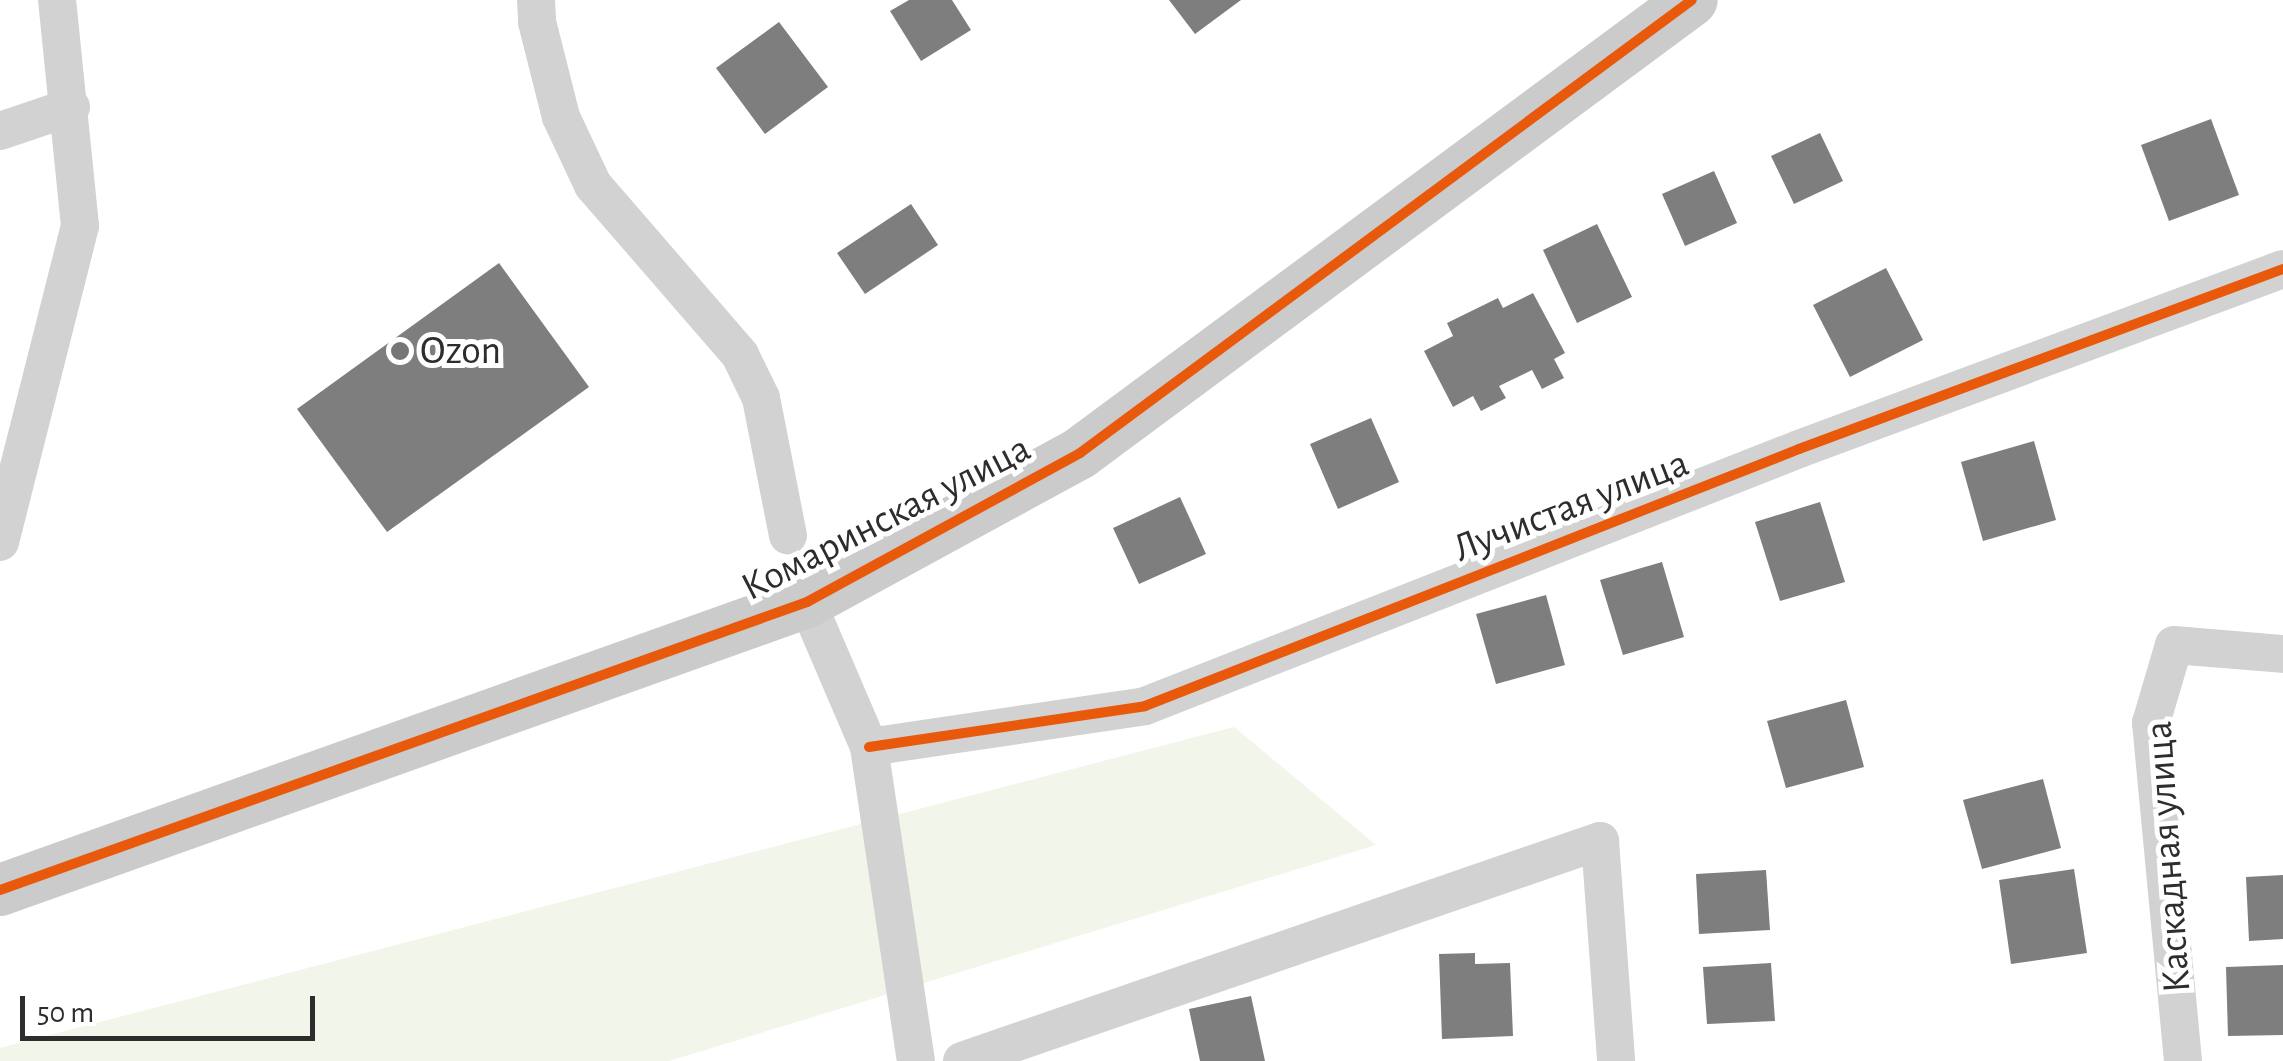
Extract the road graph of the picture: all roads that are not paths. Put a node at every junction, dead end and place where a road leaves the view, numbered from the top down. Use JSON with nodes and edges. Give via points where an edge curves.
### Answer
{"nodes":[{"id":1,"x":57,"y":0,"type":"edge"},
{"id":2,"x":536,"y":0,"type":"edge"},
{"id":3,"x":1692,"y":0,"type":"edge"},
{"id":4,"x":71,"y":107,"type":"junction"},
{"id":5,"x":0,"y":131,"type":"edge"},
{"id":6,"x":2283,"y":269,"type":"edge"},
{"id":7,"x":788,"y":535,"type":"dead end"},
{"id":8,"x":0,"y":542,"type":"edge"},
{"id":9,"x":807,"y":602,"type":"junction"},
{"id":10,"x":2283,"y":654,"type":"edge"},
{"id":11,"x":869,"y":747,"type":"junction"},
{"id":12,"x":0,"y":890,"type":"edge"},
{"id":13,"x":916,"y":1061,"type":"edge"},
{"id":14,"x":962,"y":1061,"type":"edge"},
{"id":15,"x":1616,"y":1061,"type":"edge"},
{"id":16,"x":2183,"y":1061,"type":"edge"}],
"edges":[{"from":1,"to":4,"type":"street"},
{"from":2,"to":7,"type":"street","via":[[560,117],[592,185],[740,355],[761,398]]},
{"from":3,"to":9,"type":"street","name":"Комаринская улица","via":[[1080,453]]},
{"from":4,"to":5,"type":"street"},
{"from":4,"to":8,"type":"street","via":[[80,226]]},
{"from":6,"to":11,"type":"street","name":"Лучистая улица","via":[[1798,449],[1145,706]]},
{"from":9,"to":11,"type":"street"},
{"from":9,"to":12,"type":"street","name":"Комаринская улица"},
{"from":10,"to":16,"type":"street","name":"Каскадная улица","via":[[2174,646],[2152,723]]},
{"from":11,"to":13,"type":"street"},
{"from":14,"to":15,"type":"street","via":[[1600,842]]}]}
